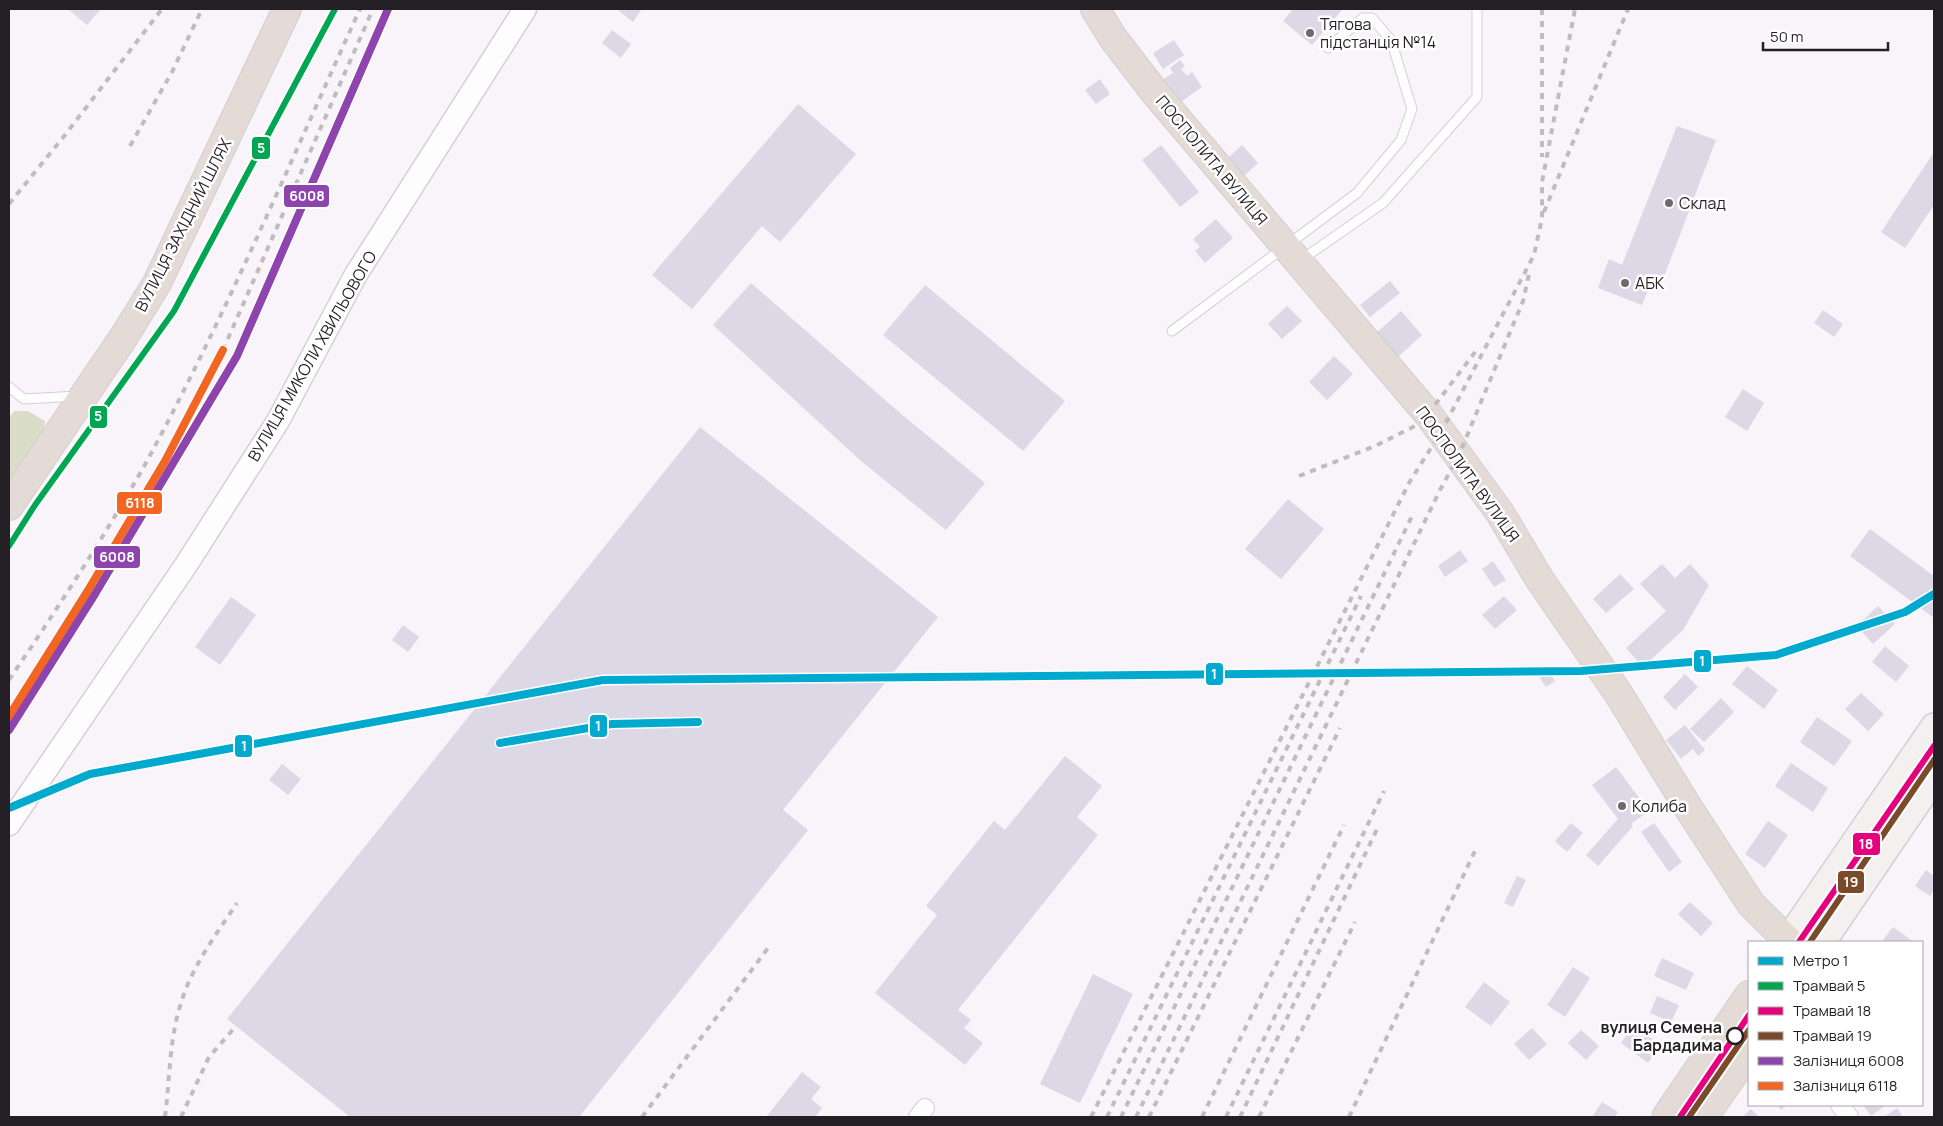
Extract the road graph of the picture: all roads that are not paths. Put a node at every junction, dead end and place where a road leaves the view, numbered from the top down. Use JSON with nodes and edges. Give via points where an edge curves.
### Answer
{"nodes":[{"id":1,"x":288,"y":9,"type":"edge"},
{"id":2,"x":525,"y":9,"type":"edge"},
{"id":3,"x":1095,"y":9,"type":"edge"},
{"id":4,"x":1476,"y":9,"type":"edge"},
{"id":5,"x":1328,"y":48,"type":"dead end"},
{"id":6,"x":1291,"y":255,"type":"junction"},
{"id":7,"x":1172,"y":331,"type":"dead end"},
{"id":8,"x":9,"y":387,"type":"edge"},
{"id":9,"x":84,"y":396,"type":"junction"},
{"id":10,"x":9,"y":506,"type":"edge"},
{"id":11,"x":1934,"y":726,"type":"edge"},
{"id":12,"x":1934,"y":779,"type":"edge"},
{"id":13,"x":9,"y":824,"type":"edge"},
{"id":14,"x":1787,"y":941,"type":"edge"},
{"id":15,"x":1789,"y":941,"type":"edge"},
{"id":16,"x":1823,"y":941,"type":"edge"},
{"id":17,"x":1748,"y":997,"type":"edge"},
{"id":18,"x":1748,"y":1053,"type":"edge"},
{"id":19,"x":1841,"y":1106,"type":"edge"},
{"id":20,"x":1666,"y":1117,"type":"edge"},
{"id":21,"x":1704,"y":1117,"type":"edge"},
{"id":22,"x":1850,"y":1117,"type":"edge"}],
"edges":[{"from":1,"to":9,"type":"highway","name":"ВУЛИЦЯ ЗАХІДНИЙ ШЛЯХ","via":[[157,283]]},
{"from":2,"to":13,"type":"street","name":"ВУЛИЦЯ МИКОЛИ ХВИЛЬОВОГО","via":[[355,276],[268,437],[186,565]]},
{"from":3,"to":6,"type":"highway","name":"ПОСПОЛИТА ВУЛИЦЯ","via":[[1156,94]]},
{"from":4,"to":6,"type":"lane","via":[[1477,97],[1383,204]]},
{"from":5,"to":6,"type":"lane","via":[[1363,18],[1372,18],[1391,40],[1412,109],[1400,140],[1357,193]]},
{"from":6,"to":7,"type":"lane","via":[[1244,279]]},
{"from":6,"to":14,"type":"highway","name":"ПОСПОЛИТА ВУЛИЦЯ","via":[[1428,414],[1459,456],[1618,693],[1751,904]]},
{"from":8,"to":9,"type":"lane","via":[[24,399]]},
{"from":9,"to":10,"type":"highway","name":"ВУЛИЦЯ ЗАХІДНИЙ ШЛЯХ"},
{"from":11,"to":15,"type":"main road"},
{"from":12,"to":16,"type":"main road"},
{"from":17,"to":20,"type":"highway"},
{"from":18,"to":21,"type":"highway"},
{"from":19,"to":22,"type":"street"}]}
